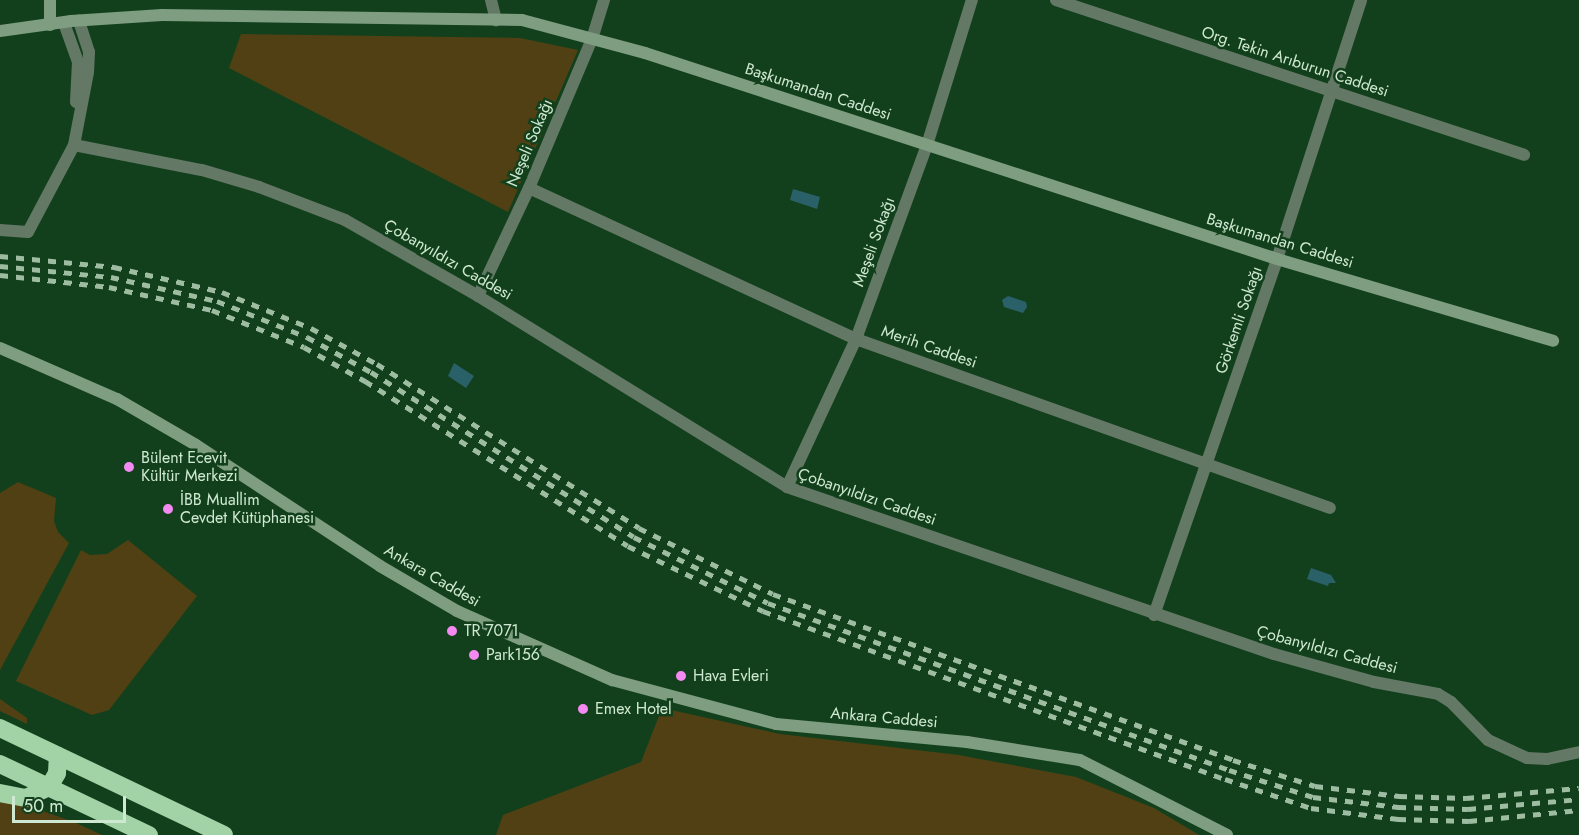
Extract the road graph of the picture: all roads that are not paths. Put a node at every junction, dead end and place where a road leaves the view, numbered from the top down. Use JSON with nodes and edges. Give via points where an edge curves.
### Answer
{"nodes":[{"id":1,"x":50,"y":0,"type":"edge"},
{"id":2,"x":491,"y":0,"type":"edge"},
{"id":3,"x":604,"y":0,"type":"edge"},
{"id":4,"x":972,"y":0,"type":"edge"},
{"id":5,"x":1056,"y":0,"type":"edge"},
{"id":6,"x":1360,"y":0,"type":"edge"},
{"id":7,"x":496,"y":20,"type":"junction"},
{"id":8,"x":79,"y":21,"type":"junction"},
{"id":9,"x":64,"y":23,"type":"junction"},
{"id":10,"x":50,"y":26,"type":"junction"},
{"id":11,"x":0,"y":31,"type":"edge"},
{"id":12,"x":592,"y":39,"type":"junction"},
{"id":13,"x":1332,"y":93,"type":"junction"},
{"id":14,"x":74,"y":145,"type":"junction"},
{"id":15,"x":927,"y":145,"type":"junction"},
{"id":16,"x":1524,"y":154,"type":"dead end"},
{"id":17,"x":529,"y":188,"type":"junction"},
{"id":18,"x":0,"y":230,"type":"edge"},
{"id":19,"x":1277,"y":259,"type":"junction"},
{"id":20,"x":478,"y":296,"type":"junction"},
{"id":21,"x":856,"y":339,"type":"junction"},
{"id":22,"x":1553,"y":341,"type":"dead end"},
{"id":23,"x":0,"y":348,"type":"edge"},
{"id":24,"x":1209,"y":464,"type":"junction"},
{"id":25,"x":787,"y":487,"type":"junction"},
{"id":26,"x":1330,"y":508,"type":"dead end"},
{"id":27,"x":1154,"y":615,"type":"junction"},
{"id":28,"x":0,"y":728,"type":"edge"},
{"id":29,"x":1579,"y":752,"type":"edge"},
{"id":30,"x":58,"y":756,"type":"junction"},
{"id":31,"x":0,"y":764,"type":"edge"},
{"id":32,"x":49,"y":787,"type":"junction"},
{"id":33,"x":0,"y":793,"type":"edge"},
{"id":34,"x":149,"y":835,"type":"edge"},
{"id":35,"x":224,"y":835,"type":"edge"},
{"id":36,"x":1227,"y":835,"type":"edge"}],
"edges":[{"from":1,"to":10,"type":"street"},
{"from":2,"to":7,"type":"street"},
{"from":3,"to":12,"type":"street","name":"Neşeli Sokağı"},
{"from":4,"to":15,"type":"street","name":"Meşeli Sokağı"},
{"from":5,"to":13,"type":"street","name":"Org. Tekin Arıburun Caddesi"},
{"from":6,"to":13,"type":"street","name":"Görkemli Sokağı"},
{"from":7,"to":8,"type":"street","name":"Başkumandan Caddesi","via":[[162,15]]},
{"from":7,"to":12,"type":"street","name":"Başkumandan Caddesi","via":[[522,20]]},
{"from":8,"to":9,"type":"street","name":"Başkumandan Caddesi"},
{"from":8,"to":14,"type":"street","via":[[89,52]]},
{"from":9,"to":10,"type":"street","name":"Başkumandan Caddesi"},
{"from":9,"to":14,"type":"street","via":[[78,62]]},
{"from":10,"to":11,"type":"street","name":"Başkumandan Caddesi"},
{"from":12,"to":15,"type":"street","name":"Başkumandan Caddesi"},
{"from":12,"to":17,"type":"street","name":"Neşeli Sokağı"},
{"from":13,"to":16,"type":"street","name":"Org. Tekin Arıburun Caddesi"},
{"from":13,"to":19,"type":"street","name":"Görkemli Sokağı"},
{"from":14,"to":18,"type":"street","via":[[28,232]]},
{"from":14,"to":20,"type":"street","name":"Çobanyıldızı Caddesi","via":[[202,170],[259,187],[345,220]]},
{"from":15,"to":19,"type":"street","name":"Başkumandan Caddesi"},
{"from":15,"to":21,"type":"street","name":"Meşeli Sokağı"},
{"from":17,"to":20,"type":"street","name":"Neşeli Sokağı"},
{"from":17,"to":21,"type":"street","name":"Merih Caddesi"},
{"from":19,"to":22,"type":"street","name":"Başkumandan Caddesi"},
{"from":19,"to":24,"type":"street","name":"Görkemli Sokağı"},
{"from":20,"to":25,"type":"street","name":"Çobanyıldızı Caddesi"},
{"from":21,"to":24,"type":"street","name":"Merih Caddesi"},
{"from":21,"to":25,"type":"street","name":"Meşeli Sokağı"},
{"from":23,"to":36,"type":"street","name":"Ankara Caddesi","via":[[127,405],[196,444],[380,566],[458,611],[612,680],[776,724],[967,742],[1080,760]]},
{"from":24,"to":26,"type":"street","name":"Merih Caddesi"},
{"from":24,"to":27,"type":"street","name":"Görkemli Sokağı"},
{"from":25,"to":27,"type":"street","name":"Çobanyıldızı Caddesi"},
{"from":27,"to":29,"type":"street","name":"Çobanyıldızı Caddesi","via":[[1374,682],[1438,694],[1488,740],[1527,758],[1547,759]]},
{"from":28,"to":30,"type":"highway"},
{"from":30,"to":32,"type":"highway","via":[[57,772]]},
{"from":30,"to":35,"type":"highway"},
{"from":31,"to":32,"type":"highway"},
{"from":32,"to":33,"type":"highway","via":[[26,798]]},
{"from":32,"to":34,"type":"highway"}]}
